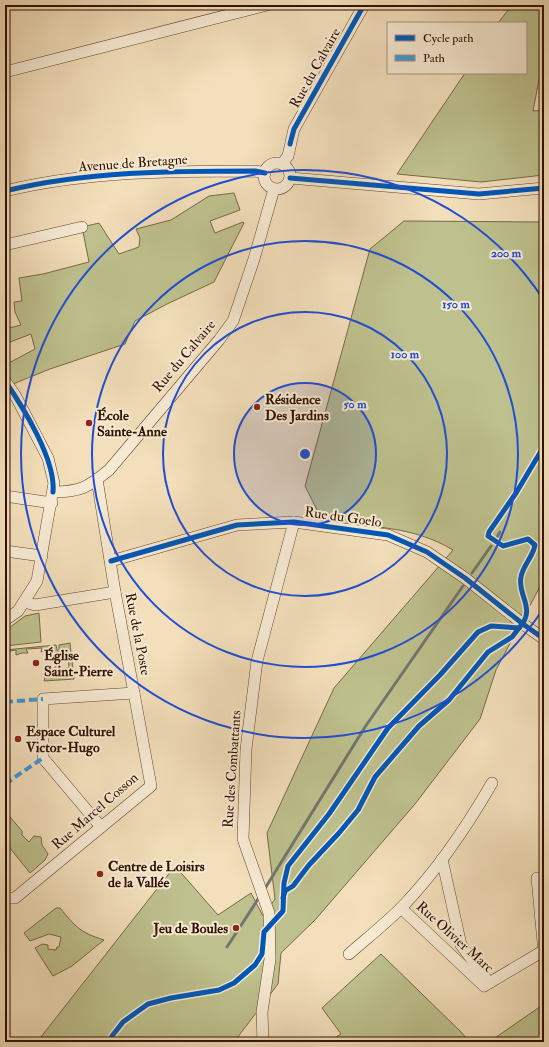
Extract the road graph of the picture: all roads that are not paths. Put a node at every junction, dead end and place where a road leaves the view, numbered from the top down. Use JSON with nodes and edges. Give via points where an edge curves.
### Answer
{"nodes":[{"id":1,"x":267,"y":5,"type":"edge"},
{"id":2,"x":364,"y":5,"type":"edge"},
{"id":3,"x":226,"y":10,"type":"edge"},
{"id":4,"x":5,"y":72,"type":"edge"},
{"id":5,"x":282,"y":164,"type":"junction"},
{"id":6,"x":264,"y":173,"type":"junction"},
{"id":7,"x":290,"y":178,"type":"junction"},
{"id":8,"x":544,"y":188,"type":"edge"},
{"id":9,"x":274,"y":189,"type":"junction"},
{"id":10,"x":5,"y":190,"type":"edge"},
{"id":11,"x":82,"y":227,"type":"dead end"},
{"id":12,"x":5,"y":245,"type":"edge"},
{"id":13,"x":5,"y":382,"type":"edge"},
{"id":14,"x":97,"y":479,"type":"junction"},
{"id":15,"x":5,"y":496,"type":"edge"},
{"id":16,"x":52,"y":497,"type":"junction"},
{"id":17,"x":294,"y":522,"type":"junction"},
{"id":18,"x":5,"y":551,"type":"edge"},
{"id":19,"x":42,"y":556,"type":"junction"},
{"id":20,"x":111,"y":560,"type":"junction"},
{"id":21,"x":115,"y":592,"type":"junction"},
{"id":22,"x":24,"y":602,"type":"junction"},
{"id":23,"x":5,"y":620,"type":"edge"},
{"id":24,"x":544,"y":639,"type":"edge"},
{"id":25,"x":134,"y":693,"type":"junction"},
{"id":26,"x":492,"y":783,"type":"dead end"},
{"id":27,"x":101,"y":827,"type":"junction"},
{"id":28,"x":442,"y":859,"type":"junction"},
{"id":29,"x":537,"y":878,"type":"dead end"},
{"id":30,"x":541,"y":890,"type":"edge"},
{"id":31,"x":5,"y":898,"type":"edge"},
{"id":32,"x":401,"y":908,"type":"junction"},
{"id":33,"x":461,"y":944,"type":"junction"},
{"id":34,"x":543,"y":952,"type":"edge"},
{"id":35,"x":349,"y":954,"type":"dead end"},
{"id":36,"x":450,"y":954,"type":"junction"},
{"id":37,"x":487,"y":985,"type":"junction"},
{"id":38,"x":262,"y":1042,"type":"edge"}],
"edges":[{"from":1,"to":3,"type":"street"},
{"from":2,"to":5,"type":"street","name":"Rue du Calvaire","via":[[294,129],[288,156]]},
{"from":3,"to":4,"type":"street"},
{"from":5,"to":6,"type":"street","via":[[273,164]]},
{"from":5,"to":7,"type":"street","via":[[288,170]]},
{"from":6,"to":9,"type":"street","via":[[267,184]]},
{"from":6,"to":10,"type":"street","name":"Avenue de Bretagne","via":[[145,172],[37,183]]},
{"from":7,"to":8,"type":"street","via":[[479,194]]},
{"from":7,"to":9,"type":"street","via":[[282,188]]},
{"from":9,"to":14,"type":"street","name":"Rue du Calvaire","via":[[233,321],[109,470]]},
{"from":11,"to":12,"type":"street"},
{"from":13,"to":16,"type":"street","via":[[15,395],[48,458],[54,482]]},
{"from":14,"to":16,"type":"street","name":"Rue du Calvaire","via":[[88,486]]},
{"from":14,"to":20,"type":"street","name":"Rue de la Poste"},
{"from":15,"to":16,"type":"street","name":"Rue du Calvaire"},
{"from":16,"to":19,"type":"street"},
{"from":17,"to":20,"type":"street","name":"Rue du Goelo","via":[[238,525]]},
{"from":17,"to":24,"type":"street","name":"Rue du Goelo","via":[[388,535],[427,552],[466,578]]},
{"from":17,"to":38,"type":"street","name":"Rue des Combattants","via":[[257,661],[246,749],[243,839],[269,913],[270,952],[262,1012]]},
{"from":18,"to":19,"type":"street"},
{"from":19,"to":22,"type":"street","via":[[37,581]]},
{"from":20,"to":21,"type":"street","name":"Rue de la Poste"},
{"from":21,"to":22,"type":"street","via":[[35,605]]},
{"from":21,"to":25,"type":"street","name":"Rue de la Poste"},
{"from":22,"to":23,"type":"street","via":[[18,611]]},
{"from":25,"to":27,"type":"street","name":"Rue Marcel Cosson","via":[[151,786]]},
{"from":25,"to":27,"type":"street","name":"Rue de la Poste","via":[[43,699],[43,758]]},
{"from":26,"to":28,"type":"street","name":"Rue Olivier Marc","via":[[468,824]]},
{"from":27,"to":31,"type":"street","name":"Rue Marcel Cosson","via":[[15,898]]},
{"from":28,"to":32,"type":"street","name":"Rue Olivier Marc"},
{"from":28,"to":33,"type":"street","name":"Rue Olivier Marc"},
{"from":29,"to":30,"type":"street"},
{"from":30,"to":34,"type":"street"},
{"from":32,"to":35,"type":"street","name":"Rue Olivier Marc"},
{"from":32,"to":36,"type":"street","name":"Rue Olivier Marc"},
{"from":33,"to":36,"type":"street"},
{"from":33,"to":37,"type":"street","name":"Rue Olivier Marc"},
{"from":34,"to":37,"type":"street","name":"Rue Olivier Marc"},
{"from":36,"to":37,"type":"street","name":"Rue Olivier Marc"}]}
